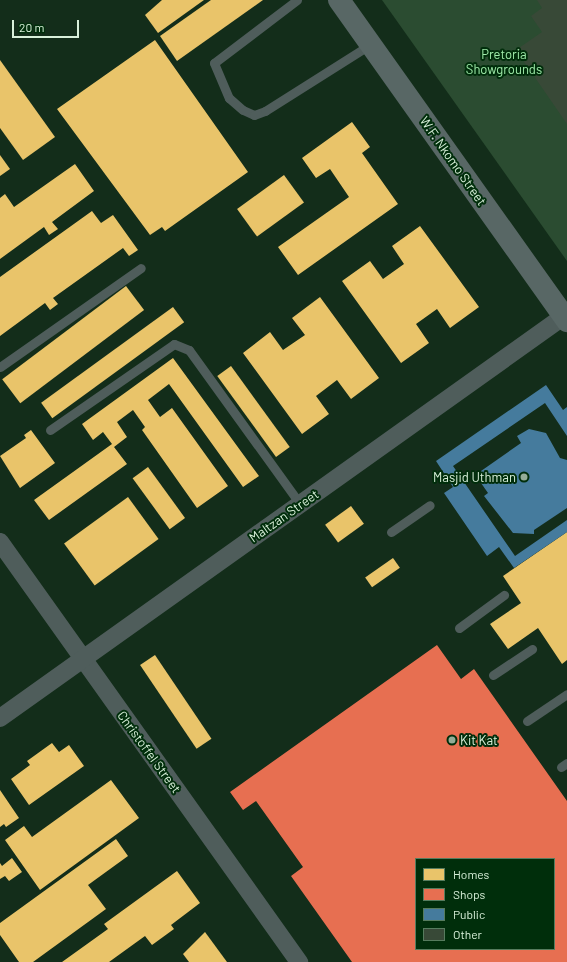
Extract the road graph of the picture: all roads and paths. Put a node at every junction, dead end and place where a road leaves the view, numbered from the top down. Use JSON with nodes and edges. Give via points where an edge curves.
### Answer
{"nodes":[{"id":1,"x":297,"y":0,"type":"edge"},
{"id":2,"x":340,"y":0,"type":"edge"},
{"id":3,"x":371,"y":44,"type":"junction"},
{"id":4,"x":142,"y":268,"type":"dead end"},
{"id":5,"x":566,"y":317,"type":"edge"},
{"id":6,"x":0,"y":367,"type":"edge"},
{"id":7,"x":50,"y":430,"type":"dead end"},
{"id":8,"x":300,"y":504,"type":"junction"},
{"id":9,"x":430,"y":504,"type":"dead end"},
{"id":10,"x":391,"y":532,"type":"dead end"},
{"id":11,"x":0,"y":542,"type":"edge"},
{"id":12,"x":504,"y":595,"type":"dead end"},
{"id":13,"x":459,"y":628,"type":"dead end"},
{"id":14,"x":532,"y":649,"type":"dead end"},
{"id":15,"x":82,"y":659,"type":"junction"},
{"id":16,"x":493,"y":675,"type":"dead end"},
{"id":17,"x":567,"y":694,"type":"edge"},
{"id":18,"x":0,"y":718,"type":"edge"},
{"id":19,"x":527,"y":722,"type":"dead end"},
{"id":20,"x":299,"y":962,"type":"edge"}],
"edges":[{"from":1,"to":3,"type":"lane","via":[[214,63],[229,98],[243,110],[254,115],[265,110]]},
{"from":2,"to":3,"type":"main road","name":"W.F. Nkomo Street"},
{"from":3,"to":5,"type":"main road","name":"W.F. Nkomo Street"},
{"from":4,"to":6,"type":"lane"},
{"from":5,"to":8,"type":"street","name":"Maltzan Street"},
{"from":7,"to":8,"type":"lane","via":[[174,344],[189,350]]},
{"from":8,"to":15,"type":"street","name":"Maltzan Street"},
{"from":9,"to":10,"type":"lane"},
{"from":11,"to":15,"type":"street","name":"Christoffel Street"},
{"from":12,"to":13,"type":"lane"},
{"from":14,"to":16,"type":"lane"},
{"from":15,"to":18,"type":"street","name":"Maltzan Street"},
{"from":15,"to":20,"type":"street","name":"Christoffel Street"},
{"from":17,"to":19,"type":"lane"}]}
